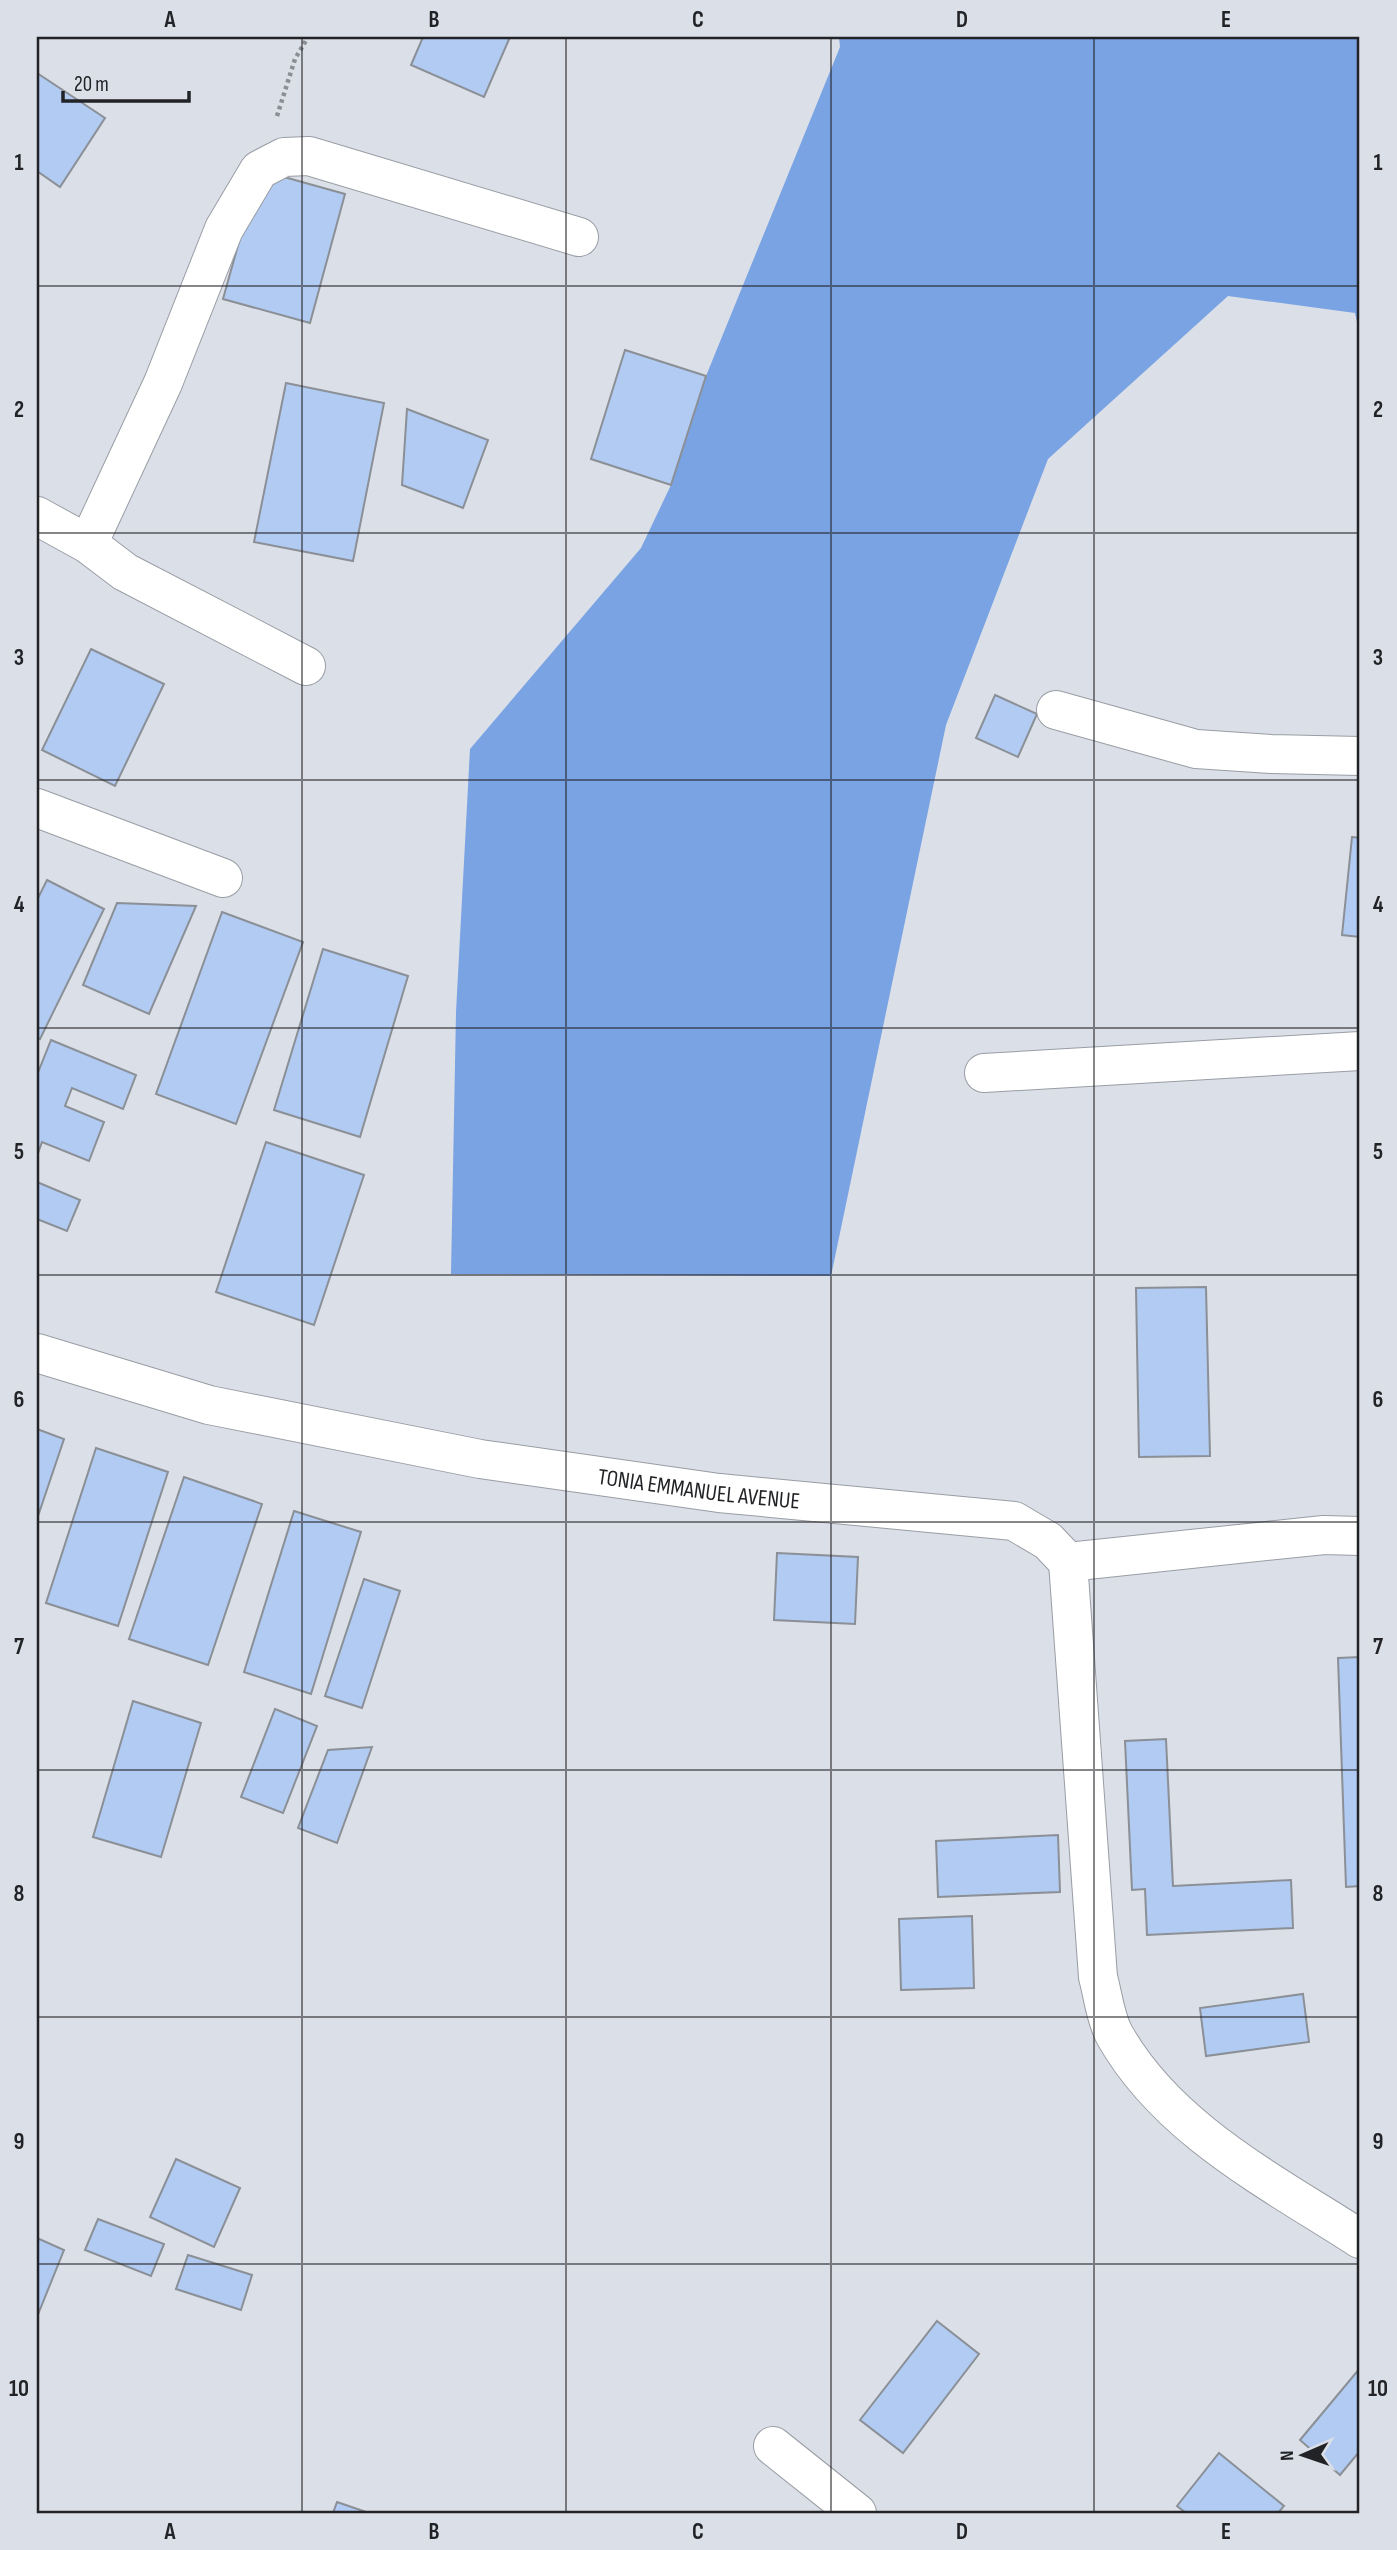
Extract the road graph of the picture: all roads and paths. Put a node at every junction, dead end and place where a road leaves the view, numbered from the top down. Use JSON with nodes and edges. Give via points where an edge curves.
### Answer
{"nodes":[{"id":1,"x":308,"y":37,"type":"edge"},
{"id":2,"x":259,"y":170,"type":"junction"},
{"id":3,"x":579,"y":237,"type":"dead end"},
{"id":4,"x":37,"y":516,"type":"edge"},
{"id":5,"x":88,"y":544,"type":"junction"},
{"id":6,"x":306,"y":666,"type":"dead end"},
{"id":7,"x":1056,"y":710,"type":"dead end"},
{"id":8,"x":1360,"y":756,"type":"edge"},
{"id":9,"x":37,"y":808,"type":"edge"},
{"id":10,"x":223,"y":877,"type":"dead end"},
{"id":11,"x":1360,"y":1051,"type":"edge"},
{"id":12,"x":984,"y":1073,"type":"dead end"},
{"id":13,"x":37,"y":1353,"type":"edge"},
{"id":14,"x":1360,"y":1535,"type":"edge"},
{"id":15,"x":1068,"y":1562,"type":"junction"},
{"id":16,"x":1360,"y":2239,"type":"edge"},
{"id":17,"x":773,"y":2446,"type":"dead end"},
{"id":18,"x":857,"y":2513,"type":"edge"}],
"edges":[{"from":1,"to":2,"type":"path","via":[[295,59]]},
{"from":2,"to":3,"type":"street","via":[[284,157],[309,156]]},
{"from":2,"to":5,"type":"street","via":[[225,229],[163,383]]},
{"from":4,"to":5,"type":"street"},
{"from":5,"to":6,"type":"street","via":[[125,572]]},
{"from":7,"to":8,"type":"street","via":[[1196,749]]},
{"from":9,"to":10,"type":"street"},
{"from":11,"to":12,"type":"street"},
{"from":13,"to":15,"type":"street","name":"TONIA EMMANUEL AVENUE","via":[[209,1405],[480,1459],[719,1493],[1014,1521],[1048,1541]]},
{"from":14,"to":15,"type":"street"},
{"from":15,"to":16,"type":"street","via":[[1097,1977],[1113,2031],[1136,2068],[1179,2116]]},
{"from":17,"to":18,"type":"street"}]}
